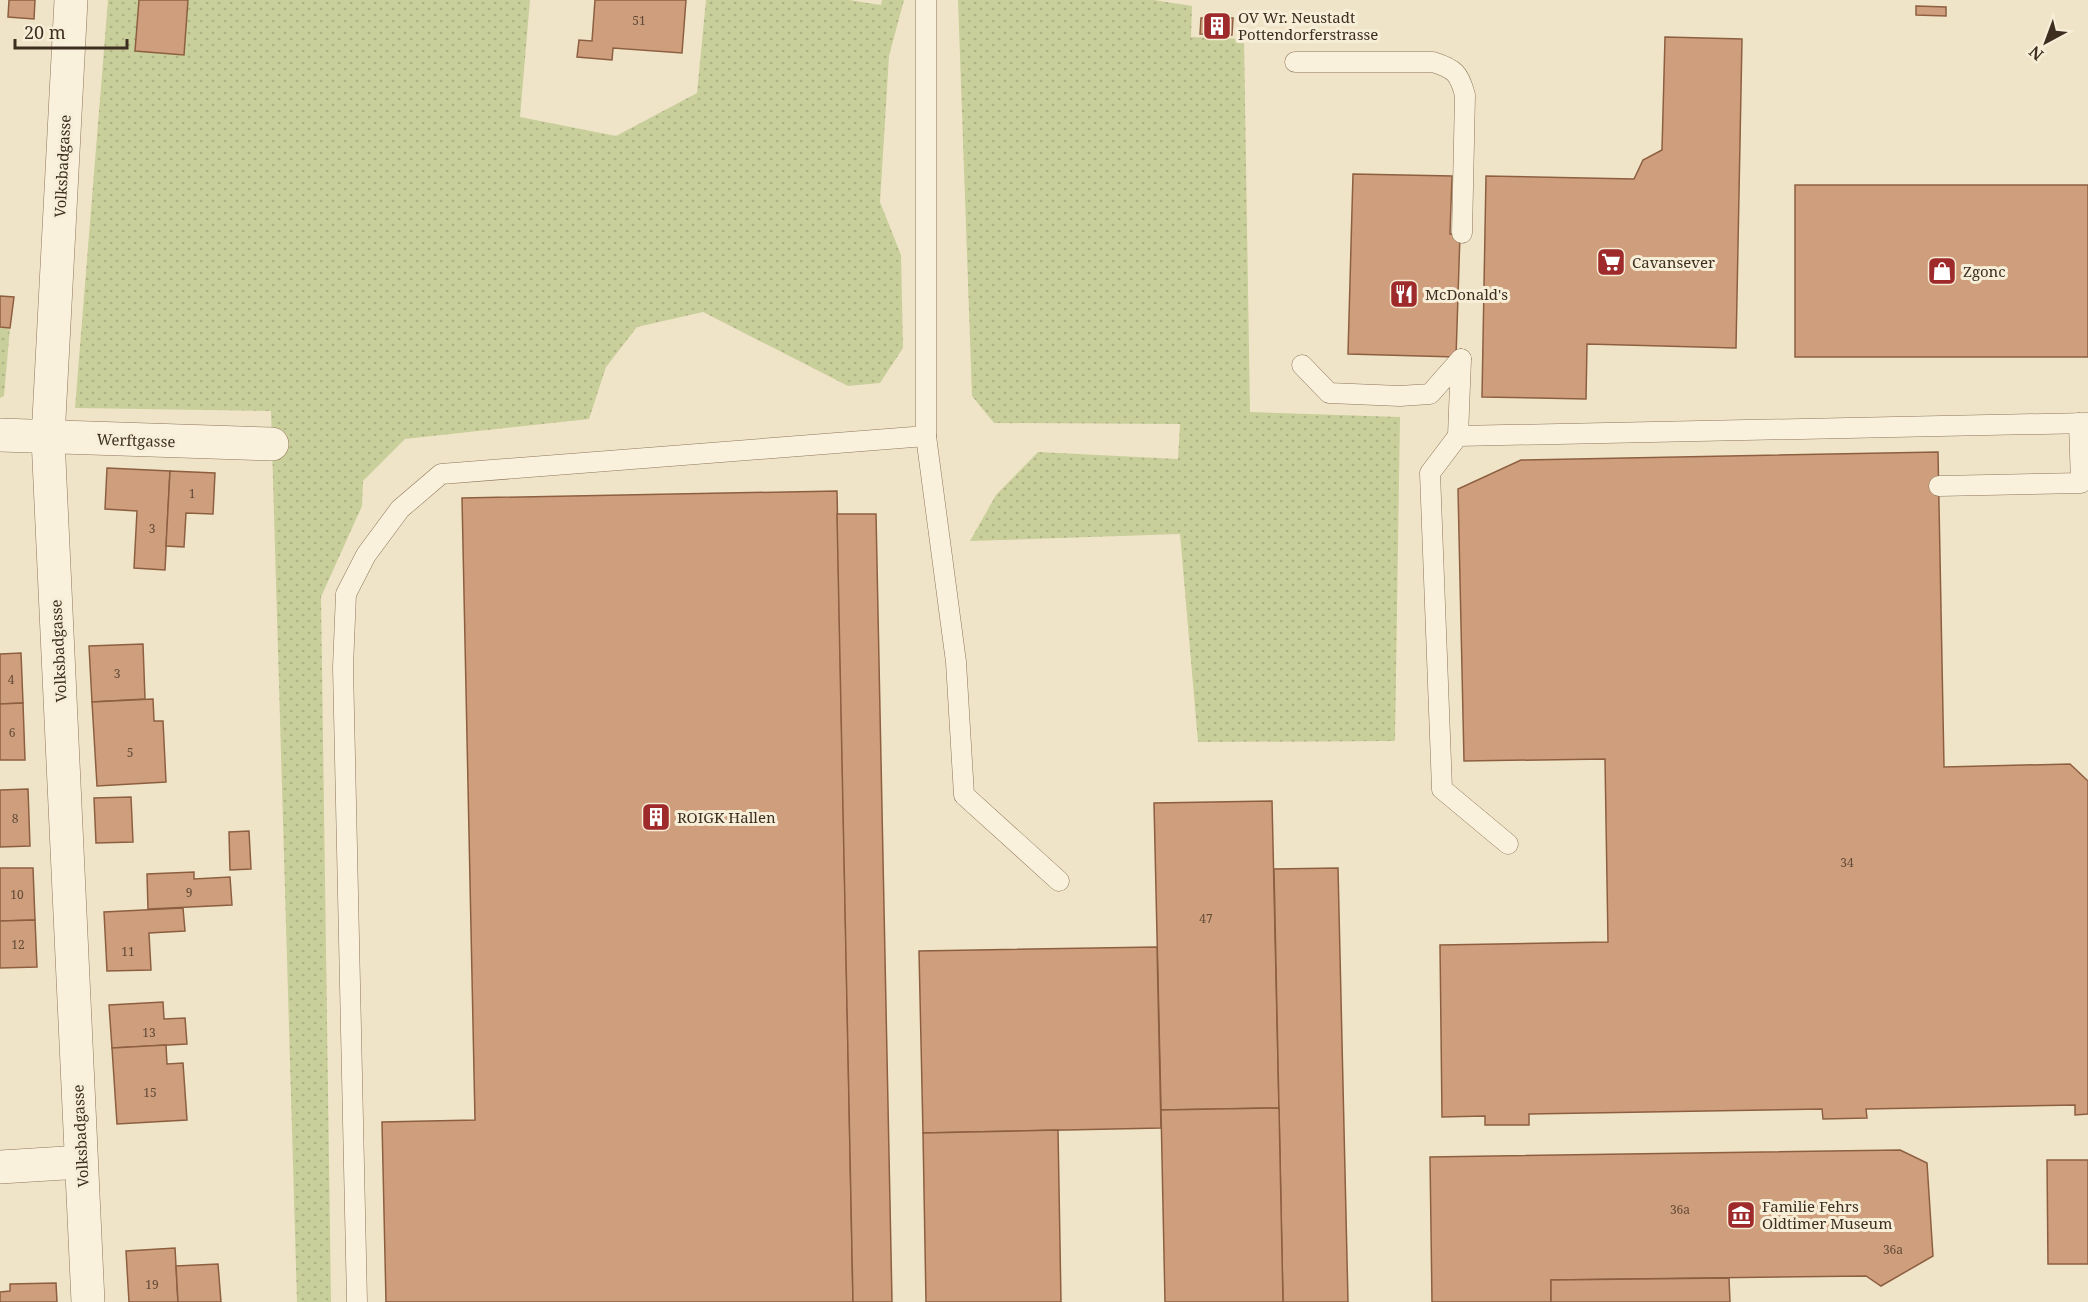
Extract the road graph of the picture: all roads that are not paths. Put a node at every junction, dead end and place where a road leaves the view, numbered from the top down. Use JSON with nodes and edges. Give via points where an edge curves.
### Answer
{"nodes":[{"id":1,"x":70,"y":0,"type":"edge"},
{"id":2,"x":926,"y":0,"type":"edge"},
{"id":3,"x":1295,"y":62,"type":"dead end"},
{"id":4,"x":1462,"y":233,"type":"dead end"},
{"id":5,"x":1302,"y":365,"type":"dead end"},
{"id":6,"x":2084,"y":423,"type":"edge"},
{"id":7,"x":0,"y":435,"type":"edge"},
{"id":8,"x":926,"y":436,"type":"junction"},
{"id":9,"x":1458,"y":436,"type":"junction"},
{"id":10,"x":48,"y":438,"type":"junction"},
{"id":11,"x":272,"y":444,"type":"dead end"},
{"id":12,"x":1939,"y":486,"type":"dead end"},
{"id":13,"x":1508,"y":844,"type":"dead end"},
{"id":14,"x":1059,"y":882,"type":"dead end"},
{"id":15,"x":81,"y":1162,"type":"junction"},
{"id":16,"x":0,"y":1167,"type":"edge"},
{"id":17,"x":88,"y":1302,"type":"edge"},
{"id":18,"x":357,"y":1302,"type":"edge"}],
"edges":[{"from":1,"to":10,"type":"street","name":"Volksbadgasse"},
{"from":2,"to":8,"type":"lane"},
{"from":3,"to":4,"type":"lane","via":[[1433,62],[1451,68],[1461,80],[1465,95]]},
{"from":5,"to":9,"type":"lane","via":[[1329,393],[1400,396],[1430,394],[1461,359]]},
{"from":6,"to":9,"type":"lane"},
{"from":6,"to":12,"type":"lane","via":[[2081,483]]},
{"from":7,"to":10,"type":"street","name":"Werftgasse"},
{"from":8,"to":14,"type":"lane","via":[[956,662],[964,795]]},
{"from":8,"to":18,"type":"lane","via":[[441,474],[400,509],[366,555],[346,594],[343,667]]},
{"from":9,"to":13,"type":"lane","via":[[1430,473],[1442,789]]},
{"from":10,"to":11,"type":"street","name":"Werftgasse"},
{"from":10,"to":15,"type":"street","name":"Volksbadgasse"},
{"from":15,"to":16,"type":"street"},
{"from":15,"to":17,"type":"street","name":"Volksbadgasse"}]}
